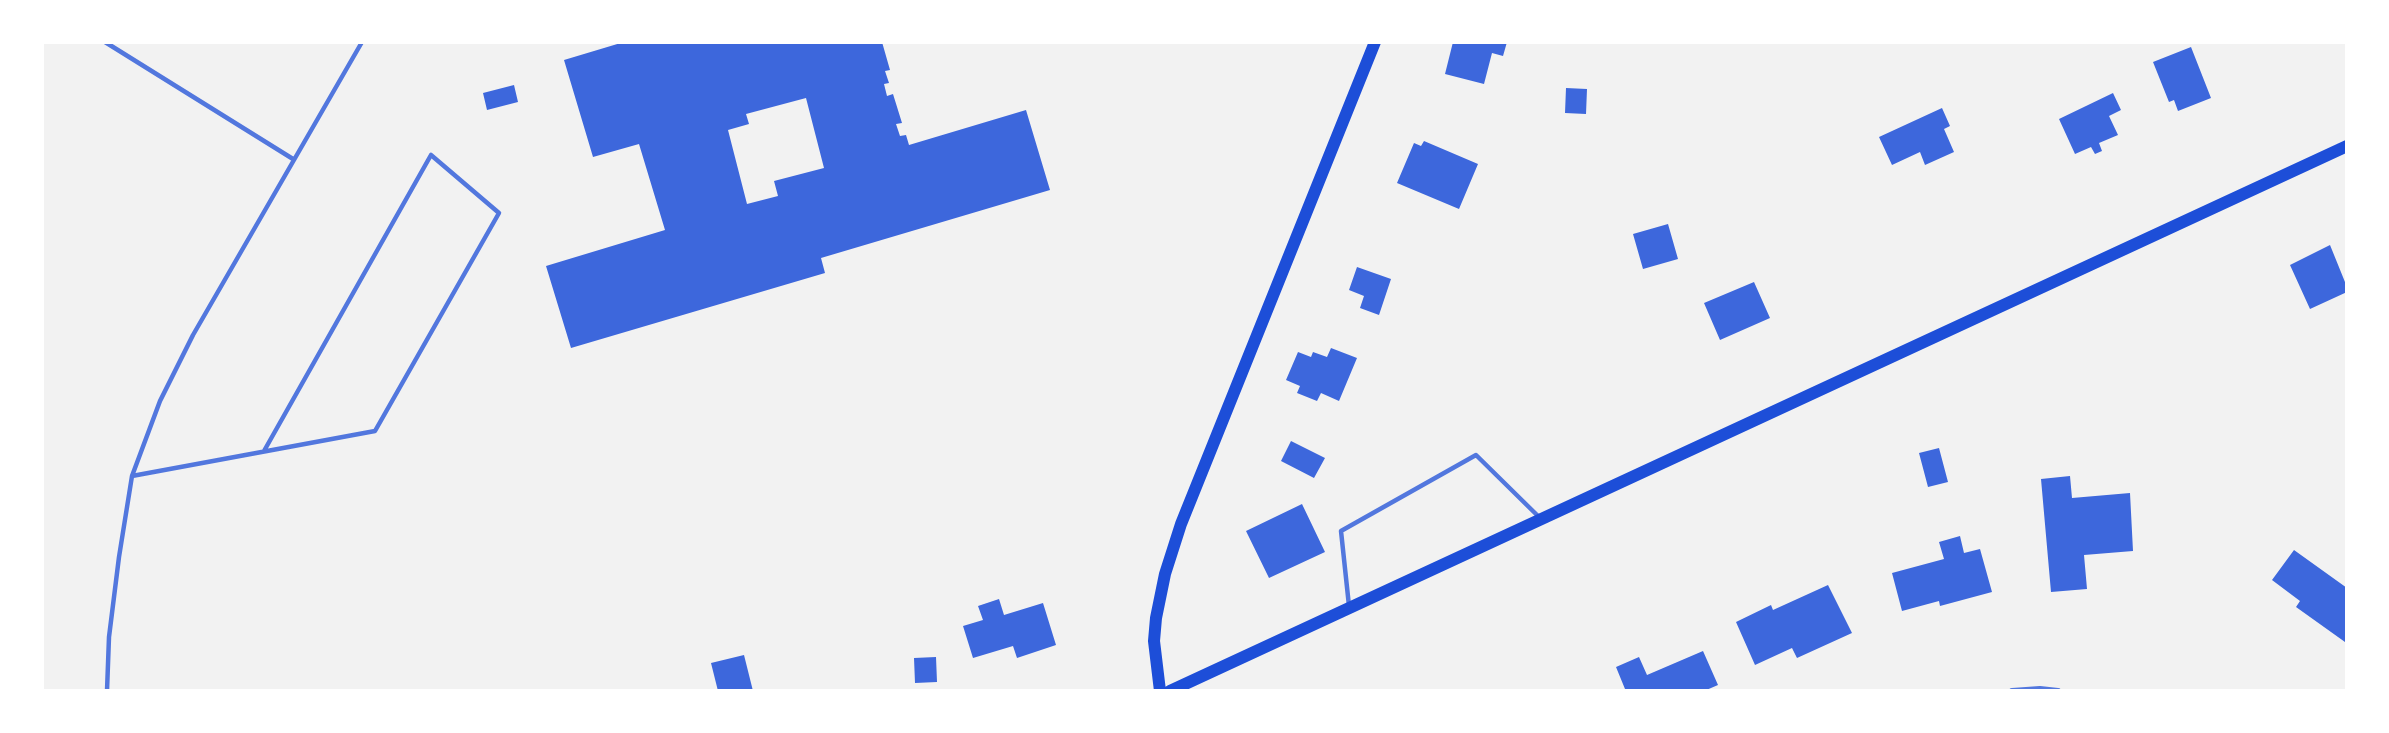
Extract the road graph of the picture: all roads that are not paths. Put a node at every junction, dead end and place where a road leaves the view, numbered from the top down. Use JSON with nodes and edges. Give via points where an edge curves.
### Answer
{"nodes":[{"id":1,"x":105,"y":42,"type":"edge"},
{"id":2,"x":362,"y":42,"type":"edge"},
{"id":3,"x":1375,"y":42,"type":"edge"},
{"id":4,"x":2347,"y":146,"type":"edge"},
{"id":5,"x":293,"y":159,"type":"junction"},
{"id":6,"x":264,"y":451,"type":"junction"},
{"id":7,"x":132,"y":476,"type":"junction"},
{"id":8,"x":1541,"y":519,"type":"junction"},
{"id":9,"x":1349,"y":608,"type":"junction"},
{"id":10,"x":107,"y":691,"type":"edge"},
{"id":11,"x":1160,"y":691,"type":"edge"},
{"id":12,"x":1170,"y":691,"type":"edge"},
{"id":13,"x":2012,"y":691,"type":"edge"},
{"id":14,"x":2058,"y":691,"type":"edge"}],
"edges":[{"from":1,"to":5,"type":"lane"},
{"from":2,"to":5,"type":"lane"},
{"from":3,"to":11,"type":"main road","via":[[1181,524],[1156,618],[1154,641]]},
{"from":4,"to":8,"type":"main road"},
{"from":5,"to":7,"type":"lane","via":[[193,334],[160,401]]},
{"from":6,"to":6,"type":"lane","via":[[375,431],[499,213],[431,155]]},
{"from":6,"to":7,"type":"lane"},
{"from":7,"to":10,"type":"lane","via":[[118,557]]},
{"from":8,"to":9,"type":"main road"},
{"from":8,"to":9,"type":"lane","via":[[1476,455],[1341,531]]},
{"from":9,"to":12,"type":"main road"},
{"from":13,"to":14,"type":"street"}]}
